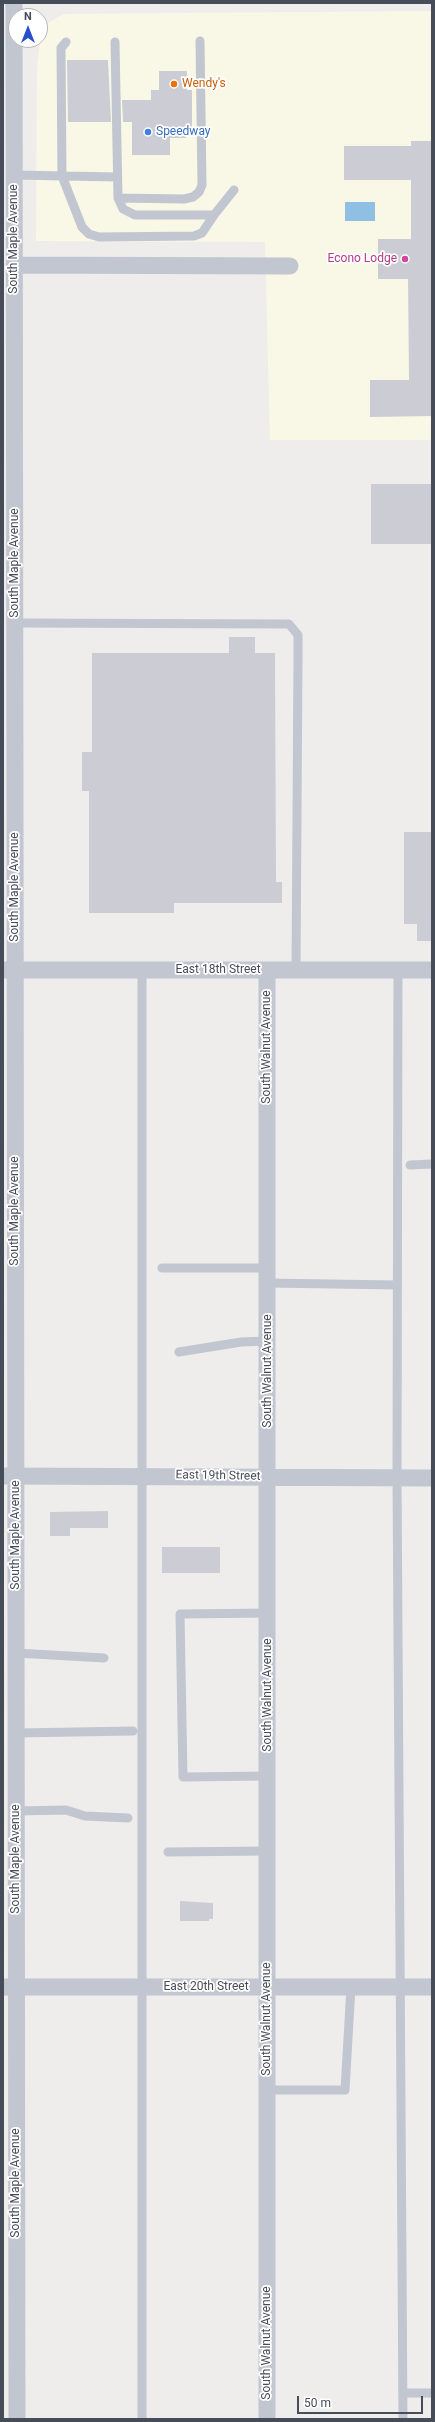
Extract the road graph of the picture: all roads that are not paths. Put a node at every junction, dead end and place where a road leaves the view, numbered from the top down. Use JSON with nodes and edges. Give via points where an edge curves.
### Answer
{"nodes":[{"id":1,"x":14,"y":3,"type":"edge"},
{"id":2,"x":200,"y":41,"type":"dead end"},
{"id":3,"x":66,"y":42,"type":"dead end"},
{"id":4,"x":115,"y":42,"type":"dead end"},
{"id":5,"x":9,"y":175,"type":"edge"},
{"id":6,"x":62,"y":176,"type":"junction"},
{"id":7,"x":117,"y":177,"type":"junction"},
{"id":8,"x":234,"y":190,"type":"dead end"},
{"id":9,"x":118,"y":198,"type":"junction"},
{"id":10,"x":214,"y":215,"type":"junction"},
{"id":11,"x":14,"y":265,"type":"junction"},
{"id":12,"x":290,"y":266,"type":"dead end"},
{"id":13,"x":9,"y":326,"type":"edge"},
{"id":14,"x":9,"y":460,"type":"edge"},
{"id":15,"x":15,"y":623,"type":"junction"},
{"id":16,"x":9,"y":970,"type":"edge"},
{"id":17,"x":142,"y":970,"type":"junction"},
{"id":18,"x":267,"y":970,"type":"junction"},
{"id":19,"x":296,"y":970,"type":"junction"},
{"id":20,"x":398,"y":970,"type":"junction"},
{"id":21,"x":432,"y":970,"type":"edge"},
{"id":22,"x":432,"y":1164,"type":"edge"},
{"id":23,"x":410,"y":1165,"type":"dead end"},
{"id":24,"x":162,"y":1268,"type":"dead end"},
{"id":25,"x":267,"y":1276,"type":"junction"},
{"id":26,"x":397,"y":1285,"type":"junction"},
{"id":27,"x":267,"y":1340,"type":"junction"},
{"id":28,"x":179,"y":1352,"type":"dead end"},
{"id":29,"x":9,"y":1476,"type":"edge"},
{"id":30,"x":142,"y":1476,"type":"junction"},
{"id":31,"x":268,"y":1477,"type":"junction"},
{"id":32,"x":397,"y":1478,"type":"junction"},
{"id":33,"x":432,"y":1478,"type":"edge"},
{"id":34,"x":268,"y":1613,"type":"junction"},
{"id":35,"x":16,"y":1653,"type":"junction"},
{"id":36,"x":104,"y":1658,"type":"dead end"},
{"id":37,"x":133,"y":1731,"type":"dead end"},
{"id":38,"x":16,"y":1733,"type":"junction"},
{"id":39,"x":267,"y":1776,"type":"junction"},
{"id":40,"x":16,"y":1811,"type":"junction"},
{"id":41,"x":128,"y":1818,"type":"dead end"},
{"id":42,"x":267,"y":1851,"type":"junction"},
{"id":43,"x":168,"y":1852,"type":"dead end"},
{"id":44,"x":10,"y":1987,"type":"edge"},
{"id":45,"x":142,"y":1987,"type":"junction"},
{"id":46,"x":267,"y":1987,"type":"junction"},
{"id":47,"x":351,"y":1987,"type":"junction"},
{"id":48,"x":401,"y":1987,"type":"junction"},
{"id":49,"x":432,"y":1988,"type":"edge"},
{"id":50,"x":267,"y":2090,"type":"junction"},
{"id":51,"x":403,"y":2393,"type":"junction"},
{"id":52,"x":432,"y":2393,"type":"edge"},
{"id":53,"x":16,"y":2419,"type":"edge"},
{"id":54,"x":142,"y":2419,"type":"edge"},
{"id":55,"x":267,"y":2419,"type":"edge"},
{"id":56,"x":403,"y":2419,"type":"edge"}],
"edges":[{"from":1,"to":5,"type":"street","name":"South Maple Avenue"},
{"from":2,"to":9,"type":"lane","via":[[202,185],[199,192],[184,199]]},
{"from":3,"to":6,"type":"lane","via":[[61,48]]},
{"from":4,"to":7,"type":"lane"},
{"from":5,"to":6,"type":"lane"},
{"from":5,"to":11,"type":"street","name":"South Maple Avenue"},
{"from":6,"to":7,"type":"lane"},
{"from":6,"to":10,"type":"lane","via":[[82,227],[89,234],[99,237],[194,236],[202,232]]},
{"from":7,"to":9,"type":"lane"},
{"from":8,"to":10,"type":"lane"},
{"from":9,"to":10,"type":"lane","via":[[123,209],[135,215]]},
{"from":11,"to":12,"type":"street"},
{"from":11,"to":13,"type":"street","name":"South Maple Avenue"},
{"from":13,"to":14,"type":"street","name":"South Maple Avenue"},
{"from":14,"to":15,"type":"street","name":"South Maple Avenue"},
{"from":15,"to":16,"type":"street","name":"South Maple Avenue"},
{"from":15,"to":19,"type":"lane","via":[[289,624],[298,635]]},
{"from":16,"to":17,"type":"street","name":"East 18th Street"},
{"from":16,"to":29,"type":"street","name":"South Maple Avenue"},
{"from":17,"to":18,"type":"street","name":"East 18th Street"},
{"from":17,"to":30,"type":"lane"},
{"from":18,"to":19,"type":"street","name":"East 18th Street"},
{"from":18,"to":25,"type":"street","name":"South Walnut Avenue"},
{"from":19,"to":20,"type":"street","name":"East 18th Street"},
{"from":20,"to":21,"type":"street","name":"East 18th Street"},
{"from":20,"to":26,"type":"lane"},
{"from":22,"to":23,"type":"lane"},
{"from":24,"to":25,"type":"lane"},
{"from":25,"to":26,"type":"lane"},
{"from":25,"to":27,"type":"street","name":"South Walnut Avenue"},
{"from":26,"to":32,"type":"lane"},
{"from":27,"to":28,"type":"lane"},
{"from":27,"to":31,"type":"street","name":"South Walnut Avenue"},
{"from":29,"to":30,"type":"street","name":"East 19th Street"},
{"from":29,"to":35,"type":"street","name":"South Maple Avenue"},
{"from":30,"to":31,"type":"street","name":"East 19th Street"},
{"from":30,"to":45,"type":"lane"},
{"from":31,"to":32,"type":"street","name":"East 19th Street"},
{"from":31,"to":34,"type":"street","name":"South Walnut Avenue"},
{"from":32,"to":33,"type":"street","name":"East 19th Street"},
{"from":32,"to":48,"type":"lane"},
{"from":34,"to":39,"type":"street","name":"South Walnut Avenue"},
{"from":34,"to":39,"type":"lane","via":[[180,1614],[183,1777]]},
{"from":35,"to":36,"type":"lane"},
{"from":35,"to":38,"type":"street","name":"South Maple Avenue"},
{"from":37,"to":38,"type":"lane"},
{"from":38,"to":40,"type":"street","name":"South Maple Avenue"},
{"from":39,"to":42,"type":"street","name":"South Walnut Avenue"},
{"from":40,"to":41,"type":"lane","via":[[66,1810],[85,1816]]},
{"from":40,"to":44,"type":"street","name":"South Maple Avenue"},
{"from":42,"to":43,"type":"lane"},
{"from":42,"to":46,"type":"street","name":"South Walnut Avenue"},
{"from":44,"to":45,"type":"street","name":"East 20th Street"},
{"from":44,"to":53,"type":"street","name":"South Maple Avenue"},
{"from":45,"to":46,"type":"street","name":"East 20th Street"},
{"from":45,"to":54,"type":"lane"},
{"from":46,"to":47,"type":"street","name":"East 20th Street"},
{"from":46,"to":50,"type":"street","name":"South Walnut Avenue"},
{"from":47,"to":48,"type":"street","name":"East 20th Street"},
{"from":47,"to":50,"type":"lane","via":[[345,2090]]},
{"from":48,"to":49,"type":"street","name":"East 20th Street"},
{"from":48,"to":51,"type":"lane"},
{"from":50,"to":55,"type":"street","name":"South Walnut Avenue"},
{"from":51,"to":52,"type":"lane"},
{"from":51,"to":56,"type":"lane"}]}
